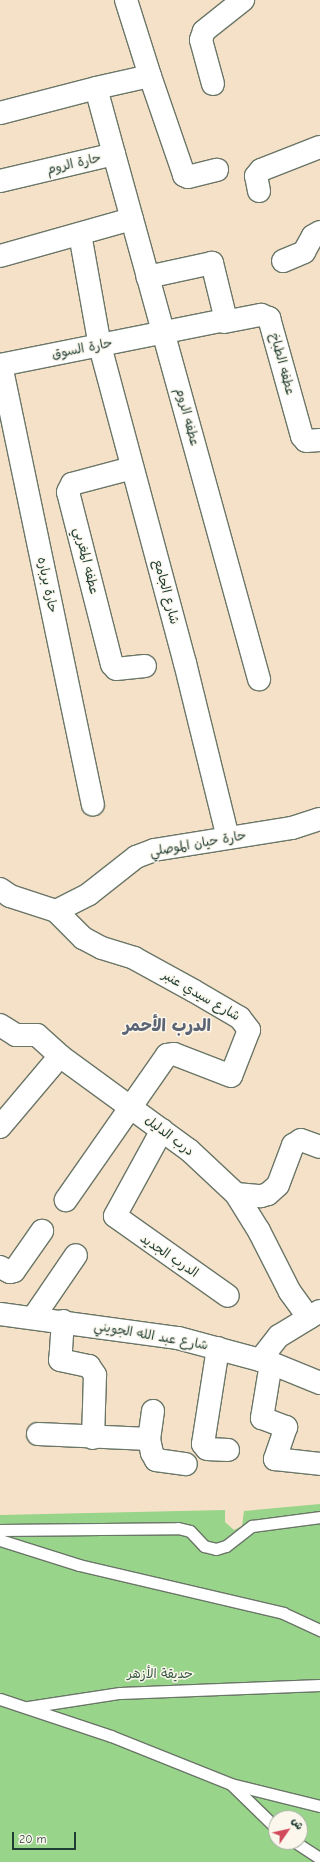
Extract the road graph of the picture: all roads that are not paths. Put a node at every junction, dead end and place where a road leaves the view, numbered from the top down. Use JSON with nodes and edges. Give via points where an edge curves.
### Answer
{"nodes":[{"id":1,"x":126,"y":0,"type":"edge"},
{"id":2,"x":243,"y":0,"type":"edge"},
{"id":3,"x":150,"y":76,"type":"junction"},
{"id":4,"x":213,"y":84,"type":"dead end"},
{"id":5,"x":96,"y":88,"type":"junction"},
{"id":6,"x":0,"y":113,"type":"edge"},
{"id":7,"x":320,"y":148,"type":"edge"},
{"id":8,"x":114,"y":154,"type":"junction"},
{"id":9,"x":217,"y":170,"type":"dead end"},
{"id":10,"x":0,"y":181,"type":"edge"},
{"id":11,"x":259,"y":191,"type":"dead end"},
{"id":12,"x":132,"y":219,"type":"junction"},
{"id":13,"x":320,"y":232,"type":"edge"},
{"id":14,"x":80,"y":234,"type":"junction"},
{"id":15,"x":0,"y":256,"type":"edge"},
{"id":16,"x":283,"y":261,"type":"dead end"},
{"id":17,"x":148,"y":277,"type":"junction"},
{"id":18,"x":224,"y":322,"type":"junction"},
{"id":19,"x":164,"y":334,"type":"junction"},
{"id":20,"x":100,"y":346,"type":"junction"},
{"id":21,"x":1,"y":365,"type":"edge"},
{"id":22,"x":8,"y":438,"type":"edge"},
{"id":23,"x":320,"y":440,"type":"edge"},
{"id":24,"x":132,"y":468,"type":"junction"},
{"id":25,"x":145,"y":666,"type":"dead end"},
{"id":26,"x":259,"y":679,"type":"dead end"},
{"id":27,"x":93,"y":804,"type":"dead end"},
{"id":28,"x":320,"y":819,"type":"edge"},
{"id":29,"x":228,"y":838,"type":"junction"},
{"id":30,"x":0,"y":889,"type":"edge"},
{"id":31,"x":56,"y":911,"type":"junction"},
{"id":32,"x":0,"y":1025,"type":"edge"},
{"id":33,"x":60,"y":1056,"type":"junction"},
{"id":34,"x":132,"y":1108,"type":"junction"},
{"id":35,"x":0,"y":1127,"type":"edge"},
{"id":36,"x":162,"y":1130,"type":"junction"},
{"id":37,"x":320,"y":1147,"type":"edge"},
{"id":38,"x":236,"y":1194,"type":"junction"},
{"id":39,"x":66,"y":1200,"type":"dead end"},
{"id":40,"x":42,"y":1231,"type":"dead end"},
{"id":41,"x":76,"y":1255,"type":"dead end"},
{"id":42,"x":0,"y":1267,"type":"edge"},
{"id":43,"x":228,"y":1296,"type":"dead end"},
{"id":44,"x":0,"y":1314,"type":"edge"},
{"id":45,"x":315,"y":1315,"type":"edge"},
{"id":46,"x":33,"y":1318,"type":"junction"},
{"id":47,"x":63,"y":1321,"type":"junction"},
{"id":48,"x":218,"y":1348,"type":"junction"},
{"id":49,"x":266,"y":1362,"type":"junction"},
{"id":50,"x":320,"y":1383,"type":"edge"},
{"id":51,"x":152,"y":1411,"type":"dead end"},
{"id":52,"x":38,"y":1434,"type":"dead end"},
{"id":53,"x":93,"y":1438,"type":"junction"},
{"id":54,"x":149,"y":1438,"type":"junction"},
{"id":55,"x":228,"y":1450,"type":"dead end"},
{"id":56,"x":186,"y":1464,"type":"dead end"},
{"id":57,"x":320,"y":1464,"type":"edge"},
{"id":58,"x":320,"y":1517,"type":"edge"},
{"id":59,"x":0,"y":1530,"type":"edge"},
{"id":60,"x":0,"y":1540,"type":"edge"},
{"id":61,"x":320,"y":1630,"type":"edge"},
{"id":62,"x":320,"y":1685,"type":"edge"},
{"id":63,"x":0,"y":1699,"type":"edge"},
{"id":64,"x":27,"y":1708,"type":"junction"},
{"id":65,"x":231,"y":1784,"type":"junction"},
{"id":66,"x":320,"y":1806,"type":"edge"},
{"id":67,"x":268,"y":1820,"type":"edge"},
{"id":68,"x":308,"y":1850,"type":"edge"},
{"id":69,"x":320,"y":1858,"type":"edge"}],
"edges":[{"from":1,"to":3,"type":"street"},
{"from":2,"to":4,"type":"street","via":[[204,31],[200,40]]},
{"from":3,"to":5,"type":"street"},
{"from":3,"to":9,"type":"street","via":[[184,176]]},
{"from":5,"to":6,"type":"street"},
{"from":5,"to":8,"type":"street","name":"حارة الروم"},
{"from":7,"to":11,"type":"street","via":[[261,170],[256,176]]},
{"from":8,"to":10,"type":"street","name":"حارة الروم"},
{"from":8,"to":12,"type":"street","name":"عطفه الروم"},
{"from":12,"to":14,"type":"street"},
{"from":12,"to":17,"type":"street","name":"عطفه الروم"},
{"from":13,"to":16,"type":"street","via":[[313,236],[304,252]]},
{"from":14,"to":15,"type":"street"},
{"from":14,"to":20,"type":"street","name":"شارع الجامع"},
{"from":17,"to":18,"type":"street","via":[[212,263],[226,317]]},
{"from":17,"to":19,"type":"street","name":"عطفه الروم"},
{"from":18,"to":19,"type":"street","name":"حارة السوق"},
{"from":18,"to":23,"type":"street","name":"عطفه الطباخ","via":[[261,315],[269,318],[302,436],[306,441]]},
{"from":19,"to":20,"type":"street","name":"حارة السوق"},
{"from":19,"to":26,"type":"street","name":"عطفه الروم"},
{"from":20,"to":21,"type":"street","name":"حارة السوق"},
{"from":20,"to":24,"type":"street","name":"شارع الجامع"},
{"from":21,"to":22,"type":"street","name":"حارة برباره"},
{"from":22,"to":27,"type":"street","name":"حارة برباره"},
{"from":24,"to":25,"type":"street","name":"عطفه المغربي","via":[[72,484],[68,492],[112,664],[116,669]]},
{"from":24,"to":29,"type":"street","name":"شارع الجامع","via":[[185,663]]},
{"from":28,"to":29,"type":"street","name":"حارة حيان الموصلي","via":[[292,828]]},
{"from":29,"to":31,"type":"street","name":"حارة حيان الموصلي","via":[[154,850],[136,856],[89,894]]},
{"from":30,"to":31,"type":"street","via":[[10,896]]},
{"from":31,"to":34,"type":"street","name":"شارع سيدي عنبر","via":[[83,938],[102,948],[134,958],[240,1018],[248,1026],[244,1044],[231,1076],[170,1054]]},
{"from":32,"to":33,"type":"street","name":"درب الدليل","via":[[16,1036],[37,1035]]},
{"from":33,"to":34,"type":"street","name":"درب الدليل"},
{"from":33,"to":35,"type":"street"},
{"from":34,"to":36,"type":"street","name":"درب الدليل"},
{"from":34,"to":39,"type":"street"},
{"from":36,"to":38,"type":"street","name":"درب الدليل","via":[[189,1150]]},
{"from":36,"to":43,"type":"street","name":"الدرب الجديد","via":[[115,1216],[120,1222]]},
{"from":37,"to":38,"type":"street","via":[[301,1140],[293,1145],[278,1185],[268,1194]]},
{"from":38,"to":45,"type":"street","name":"درب الدليل","via":[[259,1231],[290,1292]]},
{"from":40,"to":42,"type":"street","via":[[14,1271],[10,1272]]},
{"from":41,"to":46,"type":"street"},
{"from":44,"to":46,"type":"street","name":"شارع عبد الله الجويني"},
{"from":45,"to":49,"type":"street","via":[[279,1336]]},
{"from":46,"to":47,"type":"street","name":"شارع عبد الله الجويني"},
{"from":47,"to":48,"type":"street","name":"شارع عبد الله الجويني","via":[[178,1338]]},
{"from":47,"to":53,"type":"street","via":[[60,1360],[89,1366],[96,1374]]},
{"from":48,"to":49,"type":"street","name":"شارع عبد الله الجويني"},
{"from":48,"to":55,"type":"street","via":[[203,1444],[207,1449]]},
{"from":49,"to":50,"type":"street","name":"شارع عبد الله الجويني"},
{"from":49,"to":57,"type":"street","via":[[262,1418],[286,1427],[275,1459]]},
{"from":51,"to":54,"type":"street"},
{"from":52,"to":53,"type":"street"},
{"from":53,"to":54,"type":"street"},
{"from":54,"to":56,"type":"street","via":[[156,1460]]},
{"from":58,"to":59,"type":"lane","via":[[252,1526],[226,1546],[216,1550],[204,1546],[190,1531],[178,1528]]},
{"from":60,"to":61,"type":"lane","via":[[94,1569],[283,1613]]},
{"from":62,"to":64,"type":"lane","via":[[120,1693]]},
{"from":63,"to":64,"type":"lane"},
{"from":64,"to":65,"type":"lane","via":[[112,1736]]},
{"from":65,"to":66,"type":"lane"},
{"from":65,"to":67,"type":"lane"},
{"from":68,"to":69,"type":"lane"}]}
